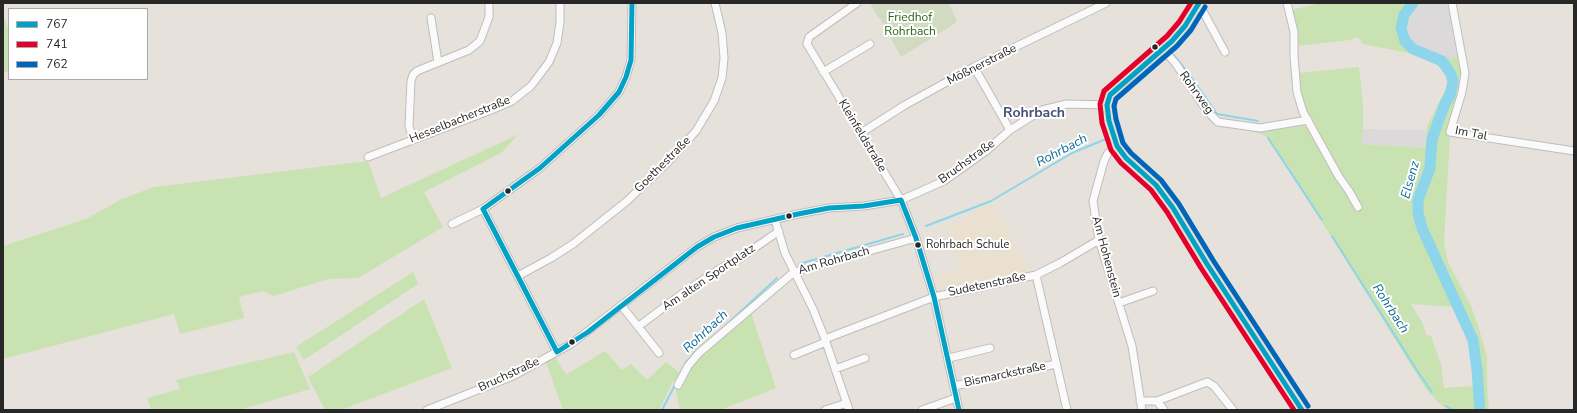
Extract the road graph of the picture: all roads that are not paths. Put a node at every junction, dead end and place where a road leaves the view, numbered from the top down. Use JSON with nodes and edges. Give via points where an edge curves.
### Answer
{"nodes":[{"id":1,"x":489,"y":3,"type":"edge"},
{"id":2,"x":560,"y":3,"type":"edge"},
{"id":3,"x":632,"y":3,"type":"edge"},
{"id":4,"x":715,"y":3,"type":"edge"},
{"id":5,"x":857,"y":3,"type":"edge"},
{"id":6,"x":1106,"y":3,"type":"edge"},
{"id":7,"x":1287,"y":3,"type":"edge"},
{"id":8,"x":1452,"y":3,"type":"edge"},
{"id":9,"x":1199,"y":4,"type":"edge"},
{"id":10,"x":431,"y":18,"type":"dead end"},
{"id":11,"x":870,"y":44,"type":"dead end"},
{"id":12,"x":1163,"y":49,"type":"junction"},
{"id":13,"x":1225,"y":52,"type":"dead end"},
{"id":14,"x":438,"y":62,"type":"junction"},
{"id":15,"x":974,"y":67,"type":"junction"},
{"id":16,"x":823,"y":72,"type":"junction"},
{"id":17,"x":1107,"y":105,"type":"junction"},
{"id":18,"x":1308,"y":120,"type":"junction"},
{"id":19,"x":1010,"y":130,"type":"junction"},
{"id":20,"x":861,"y":133,"type":"junction"},
{"id":21,"x":413,"y":139,"type":"junction"},
{"id":22,"x":1114,"y":139,"type":"junction"},
{"id":23,"x":1574,"y":151,"type":"edge"},
{"id":24,"x":368,"y":157,"type":"dead end"},
{"id":25,"x":901,"y":200,"type":"junction"},
{"id":26,"x":1358,"y":207,"type":"dead end"},
{"id":27,"x":483,"y":209,"type":"junction"},
{"id":28,"x":775,"y":220,"type":"junction"},
{"id":29,"x":452,"y":224,"type":"dead end"},
{"id":30,"x":779,"y":231,"type":"junction"},
{"id":31,"x":916,"y":238,"type":"junction"},
{"id":32,"x":1100,"y":240,"type":"junction"},
{"id":33,"x":794,"y":272,"type":"junction"},
{"id":34,"x":1036,"y":274,"type":"junction"},
{"id":35,"x":518,"y":276,"type":"junction"},
{"id":36,"x":1153,"y":291,"type":"dead end"},
{"id":37,"x":934,"y":297,"type":"junction"},
{"id":38,"x":1119,"y":303,"type":"junction"},
{"id":39,"x":621,"y":305,"type":"junction"},
{"id":40,"x":639,"y":326,"type":"junction"},
{"id":41,"x":826,"y":341,"type":"junction"},
{"id":42,"x":990,"y":348,"type":"dead end"},
{"id":43,"x":557,"y":352,"type":"junction"},
{"id":44,"x":659,"y":353,"type":"dead end"},
{"id":45,"x":794,"y":355,"type":"dead end"},
{"id":46,"x":865,"y":358,"type":"dead end"},
{"id":47,"x":949,"y":358,"type":"junction"},
{"id":48,"x":1056,"y":364,"type":"junction"},
{"id":49,"x":835,"y":369,"type":"junction"},
{"id":50,"x":678,"y":385,"type":"dead end"},
{"id":51,"x":954,"y":386,"type":"junction"},
{"id":52,"x":956,"y":398,"type":"junction"},
{"id":53,"x":1140,"y":401,"type":"junction"},
{"id":54,"x":1157,"y":401,"type":"junction"},
{"id":55,"x":848,"y":406,"type":"edge"},
{"id":56,"x":427,"y":410,"type":"edge"},
{"id":57,"x":825,"y":410,"type":"edge"},
{"id":58,"x":922,"y":410,"type":"edge"},
{"id":59,"x":958,"y":410,"type":"edge"},
{"id":60,"x":1067,"y":410,"type":"edge"},
{"id":61,"x":1142,"y":410,"type":"edge"},
{"id":62,"x":1164,"y":410,"type":"edge"},
{"id":63,"x":1233,"y":410,"type":"edge"},
{"id":64,"x":1302,"y":410,"type":"edge"}],
"edges":[{"from":1,"to":14,"type":"street","via":[[489,17],[480,41],[469,50]]},
{"from":2,"to":21,"type":"street","name":"Hesselbacherstraße","via":[[557,41],[549,62],[531,86],[512,101]]},
{"from":3,"to":27,"type":"street","via":[[631,60],[619,92],[599,115],[540,168]]},
{"from":4,"to":35,"type":"street","name":"Goethestraße","via":[[724,58],[722,78],[714,101],[696,131],[627,201],[573,244]]},
{"from":5,"to":16,"type":"street","name":"Kleinfeldstraße","via":[[809,37],[807,44]]},
{"from":6,"to":15,"type":"street","name":"Mößnerstraße"},
{"from":7,"to":18,"type":"street","via":[[1294,32],[1297,92]]},
{"from":8,"to":23,"type":"street","name":"Im Tal","via":[[1465,73],[1450,132]]},
{"from":9,"to":12,"type":"main road","via":[[1180,33]]},
{"from":9,"to":13,"type":"street"},
{"from":10,"to":14,"type":"street"},
{"from":11,"to":16,"type":"street"},
{"from":12,"to":17,"type":"main road","via":[[1116,89],[1110,95]]},
{"from":12,"to":18,"type":"street","name":"Rohrweg","via":[[1207,111],[1218,122],[1260,128]]},
{"from":14,"to":21,"type":"street","via":[[413,74],[409,126]]},
{"from":15,"to":19,"type":"street"},
{"from":15,"to":20,"type":"street","name":"Mößnerstraße"},
{"from":16,"to":20,"type":"street","name":"Kleinfeldstraße"},
{"from":17,"to":19,"type":"street","name":"Bruchstraße","via":[[1075,103],[1054,106],[1042,110]]},
{"from":17,"to":22,"type":"main road"},
{"from":18,"to":26,"type":"street"},
{"from":19,"to":25,"type":"street","name":"Bruchstraße","via":[[949,178]]},
{"from":20,"to":25,"type":"street","name":"Kleinfeldstraße"},
{"from":21,"to":24,"type":"street","name":"Hesselbacherstraße"},
{"from":22,"to":32,"type":"street","name":"Am Hohenstein","via":[[1104,161],[1093,201]]},
{"from":22,"to":64,"type":"main road","via":[[1126,158],[1156,185],[1166,198]]},
{"from":25,"to":28,"type":"street","name":"Bruchstraße","via":[[829,208]]},
{"from":25,"to":31,"type":"street","name":"Kleinfeldstraße"},
{"from":27,"to":29,"type":"street"},
{"from":27,"to":35,"type":"street"},
{"from":28,"to":30,"type":"street"},
{"from":28,"to":39,"type":"street","name":"Bruchstraße","via":[[736,228],[714,237]]},
{"from":30,"to":33,"type":"street"},
{"from":30,"to":40,"type":"street","name":"Am alten Sportplatz","via":[[683,293]]},
{"from":31,"to":33,"type":"street","name":"Am Rohrbach"},
{"from":31,"to":37,"type":"street","name":"Kleinfeldstraße"},
{"from":32,"to":34,"type":"street","name":"Sudetenstraße","via":[[1060,264]]},
{"from":32,"to":38,"type":"street","name":"Am Hohenstein"},
{"from":33,"to":41,"type":"street"},
{"from":33,"to":50,"type":"street","name":"Am Rohrbach","via":[[699,353],[688,366]]},
{"from":34,"to":37,"type":"street","name":"Sudetenstraße"},
{"from":34,"to":48,"type":"street"},
{"from":35,"to":43,"type":"street"},
{"from":36,"to":38,"type":"street","name":"Am Hohenstein"},
{"from":37,"to":41,"type":"street","name":"Sudetenstraße"},
{"from":37,"to":47,"type":"street","name":"Kleinfeldstraße"},
{"from":38,"to":53,"type":"street","name":"Am Hohenstein","via":[[1132,346]]},
{"from":39,"to":40,"type":"street"},
{"from":39,"to":43,"type":"street","name":"Bruchstraße","via":[[588,332]]},
{"from":40,"to":44,"type":"street"},
{"from":41,"to":45,"type":"street","name":"Sudetenstraße"},
{"from":41,"to":49,"type":"street"},
{"from":42,"to":47,"type":"street"},
{"from":43,"to":56,"type":"street","name":"Bruchstraße","via":[[513,376]]},
{"from":46,"to":49,"type":"street"},
{"from":47,"to":51,"type":"street","name":"Kleinfeldstraße"},
{"from":48,"to":51,"type":"street","name":"Bismarckstraße"},
{"from":48,"to":60,"type":"street"},
{"from":49,"to":55,"type":"street"},
{"from":51,"to":52,"type":"street","name":"Kleinfeldstraße"},
{"from":52,"to":58,"type":"street"},
{"from":52,"to":59,"type":"street","name":"Kleinfeldstraße"},
{"from":53,"to":54,"type":"street"},
{"from":53,"to":61,"type":"street","name":"Am Hohenstein"},
{"from":54,"to":62,"type":"street"},
{"from":54,"to":63,"type":"street","via":[[1207,382],[1214,386]]},
{"from":55,"to":57,"type":"street"}]}
